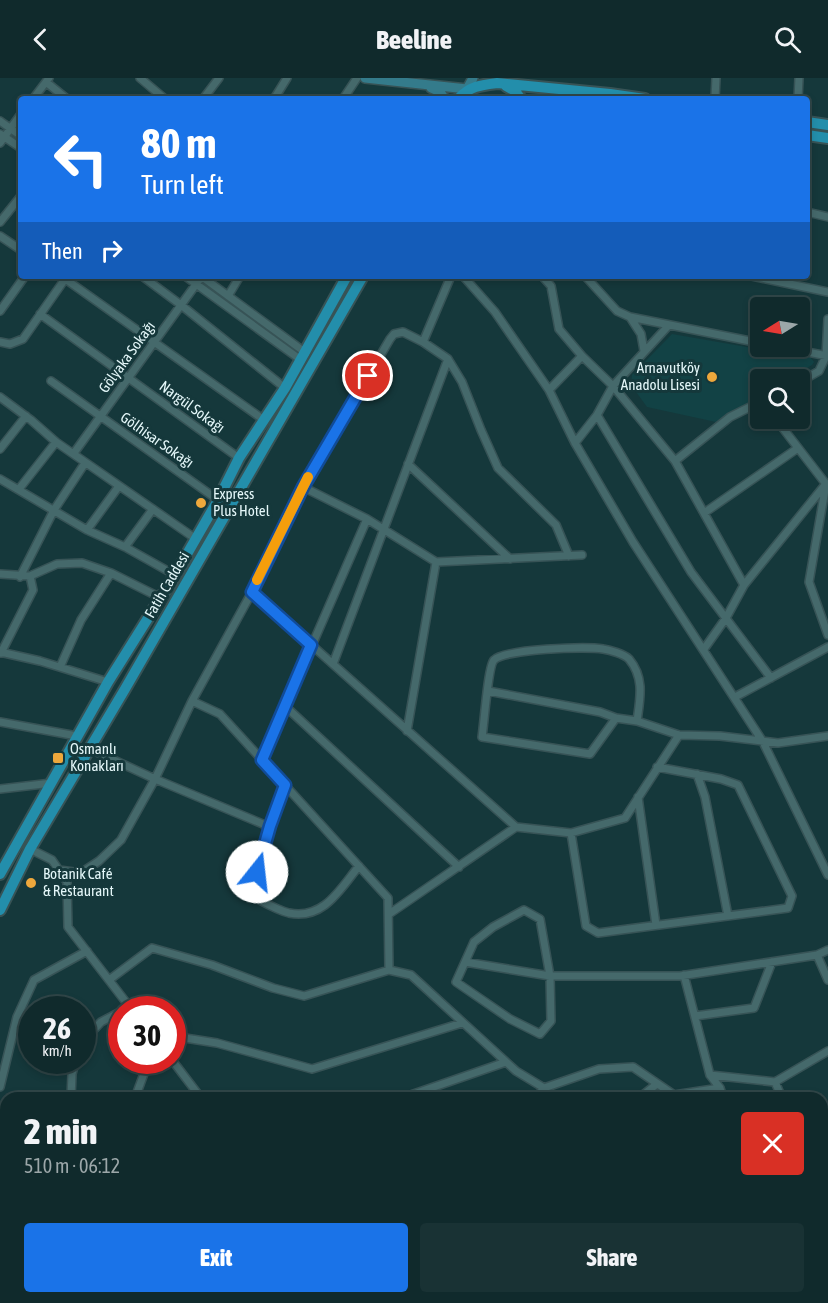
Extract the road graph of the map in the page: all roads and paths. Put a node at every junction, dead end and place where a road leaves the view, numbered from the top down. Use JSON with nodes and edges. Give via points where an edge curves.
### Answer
{"nodes":[{"id":1,"x":140,"y":78,"type":"edge"},
{"id":2,"x":219,"y":78,"type":"edge"},
{"id":3,"x":287,"y":78,"type":"edge"},
{"id":4,"x":357,"y":78,"type":"edge"},
{"id":5,"x":365,"y":78,"type":"edge"},
{"id":6,"x":473,"y":78,"type":"edge"},
{"id":7,"x":486,"y":78,"type":"edge"},
{"id":8,"x":716,"y":78,"type":"edge"},
{"id":9,"x":800,"y":78,"type":"edge"},
{"id":10,"x":48,"y":80,"type":"edge"},
{"id":11,"x":398,"y":80,"type":"edge"},
{"id":12,"x":497,"y":83,"type":"junction"},
{"id":13,"x":539,"y":83,"type":"edge"},
{"id":14,"x":424,"y":84,"type":"junction"},
{"id":15,"x":467,"y":89,"type":"junction"},
{"id":16,"x":35,"y":96,"type":"edge"},
{"id":17,"x":64,"y":96,"type":"edge"},
{"id":18,"x":161,"y":96,"type":"edge"},
{"id":19,"x":205,"y":96,"type":"edge"},
{"id":20,"x":276,"y":96,"type":"edge"},
{"id":21,"x":345,"y":96,"type":"edge"},
{"id":22,"x":443,"y":96,"type":"edge"},
{"id":23,"x":461,"y":96,"type":"edge"},
{"id":24,"x":519,"y":96,"type":"edge"},
{"id":25,"x":624,"y":96,"type":"edge"},
{"id":26,"x":715,"y":96,"type":"edge"},
{"id":27,"x":798,"y":96,"type":"edge"},
{"id":28,"x":18,"y":118,"type":"edge"},
{"id":29,"x":0,"y":121,"type":"edge"},
{"id":30,"x":810,"y":122,"type":"edge"},
{"id":31,"x":828,"y":125,"type":"edge"},
{"id":32,"x":10,"y":128,"type":"junction"},
{"id":33,"x":18,"y":134,"type":"edge"},
{"id":34,"x":810,"y":135,"type":"edge"},
{"id":35,"x":1,"y":138,"type":"edge"},
{"id":36,"x":828,"y":138,"type":"edge"},
{"id":37,"x":18,"y":146,"type":"edge"},
{"id":38,"x":18,"y":200,"type":"edge"},
{"id":39,"x":810,"y":213,"type":"edge"},
{"id":40,"x":828,"y":217,"type":"edge"},
{"id":41,"x":0,"y":222,"type":"edge"},
{"id":42,"x":0,"y":236,"type":"edge"},
{"id":43,"x":18,"y":248,"type":"edge"},
{"id":44,"x":23,"y":279,"type":"edge"},
{"id":45,"x":62,"y":279,"type":"edge"},
{"id":46,"x":66,"y":279,"type":"edge"},
{"id":47,"x":146,"y":279,"type":"edge"},
{"id":48,"x":188,"y":279,"type":"edge"},
{"id":49,"x":200,"y":279,"type":"edge"},
{"id":50,"x":206,"y":279,"type":"edge"},
{"id":51,"x":238,"y":279,"type":"edge"},
{"id":52,"x":345,"y":279,"type":"edge"},
{"id":53,"x":361,"y":279,"type":"edge"},
{"id":54,"x":450,"y":279,"type":"edge"},
{"id":55,"x":466,"y":279,"type":"edge"},
{"id":56,"x":545,"y":279,"type":"edge"},
{"id":57,"x":588,"y":279,"type":"edge"},
{"id":58,"x":766,"y":279,"type":"edge"},
{"id":59,"x":195,"y":285,"type":"junction"},
{"id":60,"x":828,"y":292,"type":"edge"},
{"id":61,"x":228,"y":296,"type":"junction"},
{"id":62,"x":181,"y":305,"type":"junction"},
{"id":63,"x":0,"y":311,"type":"edge"},
{"id":64,"x":40,"y":314,"type":"junction"},
{"id":65,"x":630,"y":317,"type":"junction"},
{"id":66,"x":828,"y":319,"type":"edge"},
{"id":67,"x":669,"y":325,"type":"junction"},
{"id":68,"x":750,"y":341,"type":"edge"},
{"id":69,"x":0,"y":342,"type":"edge"},
{"id":70,"x":156,"y":342,"type":"junction"},
{"id":71,"x":423,"y":342,"type":"junction"},
{"id":72,"x":644,"y":351,"type":"junction"},
{"id":73,"x":810,"y":353,"type":"edge"},
{"id":74,"x":582,"y":356,"type":"junction"},
{"id":75,"x":827,"y":356,"type":"edge"},
{"id":76,"x":303,"y":357,"type":"junction"},
{"id":77,"x":448,"y":359,"type":"junction"},
{"id":78,"x":810,"y":376,"type":"edge"},
{"id":79,"x":128,"y":377,"type":"junction"},
{"id":80,"x":51,"y":381,"type":"dead end"},
{"id":81,"x":613,"y":386,"type":"junction"},
{"id":82,"x":285,"y":388,"type":"junction"},
{"id":83,"x":549,"y":390,"type":"junction"},
{"id":84,"x":0,"y":397,"type":"edge"},
{"id":85,"x":750,"y":407,"type":"edge"},
{"id":86,"x":597,"y":415,"type":"junction"},
{"id":87,"x":26,"y":416,"type":"junction"},
{"id":88,"x":101,"y":417,"type":"junction"},
{"id":89,"x":264,"y":420,"type":"junction"},
{"id":90,"x":784,"y":429,"type":"edge"},
{"id":91,"x":56,"y":442,"type":"junction"},
{"id":92,"x":575,"y":442,"type":"junction"},
{"id":93,"x":798,"y":448,"type":"junction"},
{"id":94,"x":0,"y":449,"type":"edge"},
{"id":95,"x":74,"y":453,"type":"junction"},
{"id":96,"x":239,"y":458,"type":"junction"},
{"id":97,"x":675,"y":462,"type":"junction"},
{"id":98,"x":86,"y":463,"type":"junction"},
{"id":99,"x":408,"y":464,"type":"junction"},
{"id":100,"x":0,"y":479,"type":"edge"},
{"id":101,"x":827,"y":484,"type":"edge"},
{"id":102,"x":119,"y":486,"type":"junction"},
{"id":103,"x":303,"y":487,"type":"junction"},
{"id":104,"x":19,"y":489,"type":"junction"},
{"id":105,"x":218,"y":500,"type":"junction"},
{"id":106,"x":153,"y":508,"type":"junction"},
{"id":107,"x":54,"y":510,"type":"junction"},
{"id":108,"x":704,"y":513,"type":"junction"},
{"id":109,"x":367,"y":519,"type":"junction"},
{"id":110,"x":383,"y":529,"type":"junction"},
{"id":111,"x":87,"y":530,"type":"junction"},
{"id":112,"x":196,"y":539,"type":"junction"},
{"id":113,"x":125,"y":547,"type":"junction"},
{"id":114,"x":582,"y":555,"type":"dead end"},
{"id":115,"x":569,"y":556,"type":"junction"},
{"id":116,"x":510,"y":559,"type":"junction"},
{"id":117,"x":436,"y":562,"type":"junction"},
{"id":118,"x":111,"y":573,"type":"junction"},
{"id":119,"x":0,"y":574,"type":"edge"},
{"id":120,"x":175,"y":575,"type":"junction"},
{"id":121,"x":30,"y":576,"type":"junction"},
{"id":122,"x":20,"y":577,"type":"junction"},
{"id":123,"x":744,"y":585,"type":"junction"},
{"id":124,"x":252,"y":592,"type":"junction"},
{"id":125,"x":161,"y":598,"type":"junction"},
{"id":126,"x":726,"y":618,"type":"junction"},
{"id":127,"x":828,"y":636,"type":"edge"},
{"id":128,"x":311,"y":645,"type":"junction"},
{"id":129,"x":828,"y":647,"type":"edge"},
{"id":130,"x":704,"y":649,"type":"junction"},
{"id":131,"x":0,"y":653,"type":"edge"},
{"id":132,"x":333,"y":664,"type":"junction"},
{"id":133,"x":60,"y":667,"type":"junction"},
{"id":134,"x":771,"y":678,"type":"junction"},
{"id":135,"x":108,"y":682,"type":"junction"},
{"id":136,"x":488,"y":691,"type":"junction"},
{"id":137,"x":735,"y":697,"type":"junction"},
{"id":138,"x":192,"y":701,"type":"junction"},
{"id":139,"x":285,"y":706,"type":"junction"},
{"id":140,"x":615,"y":718,"type":"junction"},
{"id":141,"x":638,"y":721,"type":"junction"},
{"id":142,"x":0,"y":722,"type":"edge"},
{"id":143,"x":407,"y":731,"type":"junction"},
{"id":144,"x":679,"y":735,"type":"junction"},
{"id":145,"x":77,"y":736,"type":"junction"},
{"id":146,"x":828,"y":736,"type":"edge"},
{"id":147,"x":763,"y":742,"type":"junction"},
{"id":148,"x":90,"y":749,"type":"junction"},
{"id":149,"x":262,"y":760,"type":"junction"},
{"id":150,"x":657,"y":766,"type":"junction"},
{"id":151,"x":697,"y":774,"type":"junction"},
{"id":152,"x":155,"y":779,"type":"junction"},
{"id":153,"x":52,"y":783,"type":"junction"},
{"id":154,"x":285,"y":785,"type":"junction"},
{"id":155,"x":0,"y":789,"type":"edge"},
{"id":156,"x":638,"y":797,"type":"junction"},
{"id":157,"x":270,"y":826,"type":"junction"},
{"id":158,"x":516,"y":827,"type":"junction"},
{"id":159,"x":571,"y":833,"type":"junction"},
{"id":160,"x":30,"y":849,"type":"junction"},
{"id":161,"x":359,"y":866,"type":"junction"},
{"id":162,"x":459,"y":867,"type":"junction"},
{"id":163,"x":59,"y":870,"type":"junction"},
{"id":164,"x":0,"y":874,"type":"edge"},
{"id":165,"x":828,"y":875,"type":"edge"},
{"id":166,"x":0,"y":910,"type":"edge"},
{"id":167,"x":389,"y":914,"type":"junction"},
{"id":168,"x":728,"y":916,"type":"junction"},
{"id":169,"x":656,"y":925,"type":"junction"},
{"id":170,"x":828,"y":950,"type":"edge"},
{"id":171,"x":87,"y":951,"type":"junction"},
{"id":172,"x":817,"y":955,"type":"junction"},
{"id":173,"x":465,"y":962,"type":"junction"},
{"id":174,"x":772,"y":962,"type":"junction"},
{"id":175,"x":388,"y":970,"type":"junction"},
{"id":176,"x":684,"y":975,"type":"junction"},
{"id":177,"x":550,"y":976,"type":"junction"},
{"id":178,"x":109,"y":980,"type":"junction"},
{"id":179,"x":828,"y":980,"type":"edge"},
{"id":180,"x":119,"y":996,"type":"edge"},
{"id":181,"x":695,"y":1016,"type":"junction"},
{"id":182,"x":108,"y":1018,"type":"edge"},
{"id":183,"x":462,"y":1023,"type":"junction"},
{"id":184,"x":96,"y":1027,"type":"edge"},
{"id":185,"x":186,"y":1037,"type":"edge"},
{"id":186,"x":828,"y":1051,"type":"edge"},
{"id":187,"x":506,"y":1062,"type":"junction"},
{"id":188,"x":72,"y":1074,"type":"edge"},
{"id":189,"x":144,"y":1074,"type":"edge"},
{"id":190,"x":183,"y":1074,"type":"edge"},
{"id":191,"x":710,"y":1075,"type":"junction"},
{"id":192,"x":775,"y":1082,"type":"junction"},
{"id":193,"x":657,"y":1084,"type":"junction"},
{"id":194,"x":0,"y":1087,"type":"edge"},
{"id":195,"x":544,"y":1088,"type":"junction"},
{"id":196,"x":720,"y":1088,"type":"junction"},
{"id":197,"x":71,"y":1092,"type":"edge"},
{"id":198,"x":137,"y":1092,"type":"edge"},
{"id":199,"x":196,"y":1092,"type":"edge"},
{"id":200,"x":419,"y":1092,"type":"edge"},
{"id":201,"x":541,"y":1092,"type":"edge"},
{"id":202,"x":647,"y":1092,"type":"edge"},
{"id":203,"x":667,"y":1092,"type":"edge"},
{"id":204,"x":700,"y":1092,"type":"edge"},
{"id":205,"x":721,"y":1092,"type":"edge"},
{"id":206,"x":779,"y":1092,"type":"edge"}],
"edges":[{"from":1,"to":18,"type":"street"},
{"from":2,"to":19,"type":"street"},
{"from":3,"to":20,"type":"street"},
{"from":4,"to":21,"type":"street"},
{"from":5,"to":11,"type":"main road"},
{"from":6,"to":15,"type":"main road"},
{"from":7,"to":12,"type":"main road"},
{"from":8,"to":26,"type":"street"},
{"from":9,"to":27,"type":"street"},
{"from":10,"to":16,"type":"street"},
{"from":10,"to":17,"type":"street"},
{"from":11,"to":14,"type":"main road"},
{"from":12,"to":13,"type":"main road"},
{"from":12,"to":15,"type":"main road"},
{"from":12,"to":24,"type":"main road"},
{"from":13,"to":25,"type":"main road"},
{"from":14,"to":15,"type":"main road"},
{"from":14,"to":22,"type":"main road"},
{"from":15,"to":23,"type":"main road"},
{"from":28,"to":32,"type":"street"},
{"from":29,"to":32,"type":"street"},
{"from":30,"to":31,"type":"main road"},
{"from":32,"to":33,"type":"street"},
{"from":32,"to":35,"type":"street"},
{"from":34,"to":36,"type":"main road"},
{"from":35,"to":37,"type":"street"},
{"from":38,"to":41,"type":"street"},
{"from":39,"to":40,"type":"street"},
{"from":42,"to":43,"type":"street"},
{"from":44,"to":63,"type":"street"},
{"from":45,"to":64,"type":"street"},
{"from":46,"to":70,"type":"street"},
{"from":47,"to":62,"type":"street"},
{"from":48,"to":59,"type":"street"},
{"from":49,"to":59,"type":"street","name":"Gölyaka Sokağı"},
{"from":50,"to":61,"type":"street"},
{"from":51,"to":61,"type":"street"},
{"from":52,"to":76,"type":"main road","name":"Fatih Caddesi"},
{"from":53,"to":148,"type":"main road","name":"Fatih Caddesi"},
{"from":54,"to":71,"type":"street"},
{"from":55,"to":83,"type":"street","via":[[495,312]]},
{"from":56,"to":74,"type":"street","via":[[551,286],[559,329]]},
{"from":57,"to":65,"type":"street","via":[[617,311]]},
{"from":58,"to":60,"type":"street"},
{"from":59,"to":62,"type":"street","name":"Gölyaka Sokağı"},
{"from":59,"to":76,"type":"street"},
{"from":61,"to":76,"type":"street"},
{"from":62,"to":70,"type":"street","name":"Gölyaka Sokağı"},
{"from":62,"to":82,"type":"street"},
{"from":64,"to":69,"type":"street","via":[[20,340]]},
{"from":64,"to":79,"type":"street","name":"Nargül Sokağı"},
{"from":65,"to":67,"type":"street"},
{"from":65,"to":72,"type":"street","via":[[641,334]]},
{"from":66,"to":75,"type":"street"},
{"from":67,"to":68,"type":"street"},
{"from":67,"to":72,"type":"street"},
{"from":70,"to":79,"type":"street","name":"Gölyaka Sokağı"},
{"from":70,"to":89,"type":"street"},
{"from":71,"to":77,"type":"street"},
{"from":71,"to":103,"type":"street","via":[[403,332],[394,334]]},
{"from":72,"to":81,"type":"street"},
{"from":73,"to":75,"type":"street"},
{"from":74,"to":81,"type":"street"},
{"from":74,"to":83,"type":"street"},
{"from":75,"to":78,"type":"street","via":[[819,371]]},
{"from":76,"to":82,"type":"main road","name":"Fatih Caddesi"},
{"from":77,"to":99,"type":"street"},
{"from":77,"to":115,"type":"street","via":[[462,382],[498,468],[556,525]]},
{"from":79,"to":88,"type":"street","name":"Gölyaka Sokağı"},
{"from":79,"to":96,"type":"street","name":"Nargül Sokağı"},
{"from":80,"to":88,"type":"street","name":"Gölhisar Sokağı"},
{"from":81,"to":86,"type":"street"},
{"from":81,"to":97,"type":"street"},
{"from":82,"to":89,"type":"main road","name":"Fatih Caddesi"},
{"from":83,"to":92,"type":"street"},
{"from":84,"to":87,"type":"street"},
{"from":85,"to":97,"type":"street","via":[[730,417]]},
{"from":86,"to":92,"type":"street"},
{"from":86,"to":126,"type":"street","via":[[691,572]]},
{"from":87,"to":91,"type":"street"},
{"from":87,"to":94,"type":"street"},
{"from":88,"to":95,"type":"street","name":"Gölyaka Sokağı"},
{"from":88,"to":105,"type":"street","name":"Gölhisar Sokağı"},
{"from":89,"to":96,"type":"main road","name":"Fatih Caddesi"},
{"from":90,"to":93,"type":"street"},
{"from":91,"to":95,"type":"street"},
{"from":91,"to":104,"type":"street"},
{"from":92,"to":130,"type":"street","via":[[633,542]]},
{"from":93,"to":101,"type":"street"},
{"from":93,"to":108,"type":"street"},
{"from":95,"to":98,"type":"street"},
{"from":96,"to":105,"type":"main road","name":"Fatih Caddesi"},
{"from":97,"to":108,"type":"street"},
{"from":98,"to":102,"type":"street"},
{"from":98,"to":107,"type":"street"},
{"from":99,"to":110,"type":"street"},
{"from":99,"to":116,"type":"street"},
{"from":100,"to":104,"type":"street"},
{"from":101,"to":123,"type":"street"},
{"from":101,"to":127,"type":"street","via":[[809,582]]},
{"from":102,"to":106,"type":"street"},
{"from":102,"to":111,"type":"street"},
{"from":103,"to":109,"type":"street"},
{"from":103,"to":124,"type":"street"},
{"from":104,"to":107,"type":"street"},
{"from":105,"to":112,"type":"main road","name":"Fatih Caddesi"},
{"from":106,"to":112,"type":"street"},
{"from":106,"to":113,"type":"street"},
{"from":107,"to":111,"type":"street"},
{"from":107,"to":122,"type":"street"},
{"from":108,"to":123,"type":"street"},
{"from":109,"to":110,"type":"street"},
{"from":109,"to":128,"type":"street"},
{"from":110,"to":117,"type":"street"},
{"from":110,"to":132,"type":"street"},
{"from":111,"to":113,"type":"street"},
{"from":112,"to":120,"type":"main road","name":"Fatih Caddesi"},
{"from":113,"to":120,"type":"street"},
{"from":114,"to":115,"type":"street"},
{"from":115,"to":116,"type":"street"},
{"from":116,"to":117,"type":"street"},
{"from":117,"to":143,"type":"street"},
{"from":118,"to":121,"type":"street","via":[[89,564],[69,562]]},
{"from":118,"to":125,"type":"street"},
{"from":118,"to":133,"type":"street","via":[[81,620]]},
{"from":119,"to":122,"type":"street"},
{"from":120,"to":125,"type":"main road","name":"Fatih Caddesi"},
{"from":121,"to":122,"type":"street"},
{"from":121,"to":131,"type":"street","via":[[33,591]]},
{"from":123,"to":126,"type":"street"},
{"from":124,"to":128,"type":"street"},
{"from":124,"to":138,"type":"street"},
{"from":125,"to":135,"type":"main road","name":"Fatih Caddesi"},
{"from":126,"to":130,"type":"street"},
{"from":126,"to":134,"type":"street"},
{"from":128,"to":132,"type":"street"},
{"from":128,"to":139,"type":"street"},
{"from":129,"to":134,"type":"street"},
{"from":130,"to":137,"type":"street"},
{"from":131,"to":133,"type":"street"},
{"from":132,"to":143,"type":"street"},
{"from":133,"to":135,"type":"street"},
{"from":134,"to":137,"type":"street"},
{"from":135,"to":145,"type":"main road","name":"Fatih Caddesi"},
{"from":136,"to":140,"type":"street"},
{"from":136,"to":140,"type":"street","via":[[482,737],[590,754]]},
{"from":136,"to":141,"type":"street","via":[[490,666],[500,655],[603,649],[627,657],[636,670],[641,684]]},
{"from":137,"to":147,"type":"street"},
{"from":138,"to":149,"type":"street","via":[[220,714]]},
{"from":138,"to":152,"type":"street"},
{"from":139,"to":149,"type":"street"},
{"from":139,"to":162,"type":"street"},
{"from":140,"to":141,"type":"street"},
{"from":141,"to":144,"type":"street"},
{"from":142,"to":145,"type":"street"},
{"from":143,"to":158,"type":"street"},
{"from":144,"to":147,"type":"street"},
{"from":144,"to":150,"type":"street"},
{"from":145,"to":153,"type":"main road","name":"Fatih Caddesi"},
{"from":146,"to":147,"type":"street"},
{"from":147,"to":165,"type":"street"},
{"from":148,"to":152,"type":"street"},
{"from":148,"to":160,"type":"main road","name":"Fatih Caddesi"},
{"from":149,"to":154,"type":"street"},
{"from":150,"to":151,"type":"street"},
{"from":150,"to":156,"type":"street"},
{"from":151,"to":168,"type":"street"},
{"from":151,"to":168,"type":"street","via":[[738,785],[792,896],[788,909]]},
{"from":152,"to":157,"type":"street"},
{"from":152,"to":163,"type":"street","via":[[121,840],[99,861],[81,873]]},
{"from":153,"to":155,"type":"street"},
{"from":153,"to":164,"type":"main road","name":"Fatih Caddesi"},
{"from":154,"to":157,"type":"street"},
{"from":154,"to":161,"type":"street"},
{"from":156,"to":159,"type":"street","via":[[625,818]]},
{"from":156,"to":169,"type":"street"},
{"from":157,"to":161,"type":"street","via":[[250,895],[288,913],[308,915],[321,909]]},
{"from":158,"to":159,"type":"street"},
{"from":158,"to":162,"type":"street"},
{"from":159,"to":169,"type":"street","via":[[586,926],[598,933]]},
{"from":160,"to":163,"type":"street","via":[[52,860]]},
{"from":160,"to":166,"type":"main road","name":"Fatih Caddesi"},
{"from":161,"to":167,"type":"street","via":[[388,898]]},
{"from":162,"to":167,"type":"street"},
{"from":163,"to":171,"type":"street","via":[[67,882],[68,927]]},
{"from":167,"to":175,"type":"street"},
{"from":168,"to":169,"type":"street"},
{"from":170,"to":172,"type":"street"},
{"from":171,"to":178,"type":"street"},
{"from":171,"to":194,"type":"street","via":[[34,980],[17,1017]]},
{"from":172,"to":174,"type":"street"},
{"from":172,"to":179,"type":"street"},
{"from":173,"to":177,"type":"street"},
{"from":173,"to":177,"type":"street","via":[[474,942],[524,910],[540,919]]},
{"from":173,"to":177,"type":"street","via":[[456,982],[510,1019],[540,1034],[551,1021]]},
{"from":174,"to":176,"type":"street"},
{"from":174,"to":181,"type":"street","via":[[754,1008]]},
{"from":175,"to":178,"type":"street","via":[[304,996],[152,948]]},
{"from":175,"to":183,"type":"street","via":[[411,975]]},
{"from":176,"to":177,"type":"street"},
{"from":176,"to":181,"type":"street"},
{"from":178,"to":180,"type":"street"},
{"from":181,"to":191,"type":"street"},
{"from":182,"to":184,"type":"street"},
{"from":183,"to":185,"type":"street","via":[[312,1069]]},
{"from":183,"to":187,"type":"street"},
{"from":186,"to":192,"type":"street"},
{"from":187,"to":195,"type":"street"},
{"from":187,"to":200,"type":"street"},
{"from":188,"to":197,"type":"street"},
{"from":189,"to":198,"type":"street"},
{"from":190,"to":199,"type":"street"},
{"from":191,"to":192,"type":"street"},
{"from":191,"to":196,"type":"street"},
{"from":192,"to":206,"type":"street"},
{"from":193,"to":195,"type":"street","via":[[633,1067],[599,1069]]},
{"from":193,"to":202,"type":"street"},
{"from":193,"to":203,"type":"street"},
{"from":195,"to":201,"type":"street"},
{"from":196,"to":204,"type":"street"},
{"from":196,"to":205,"type":"street"}]}
